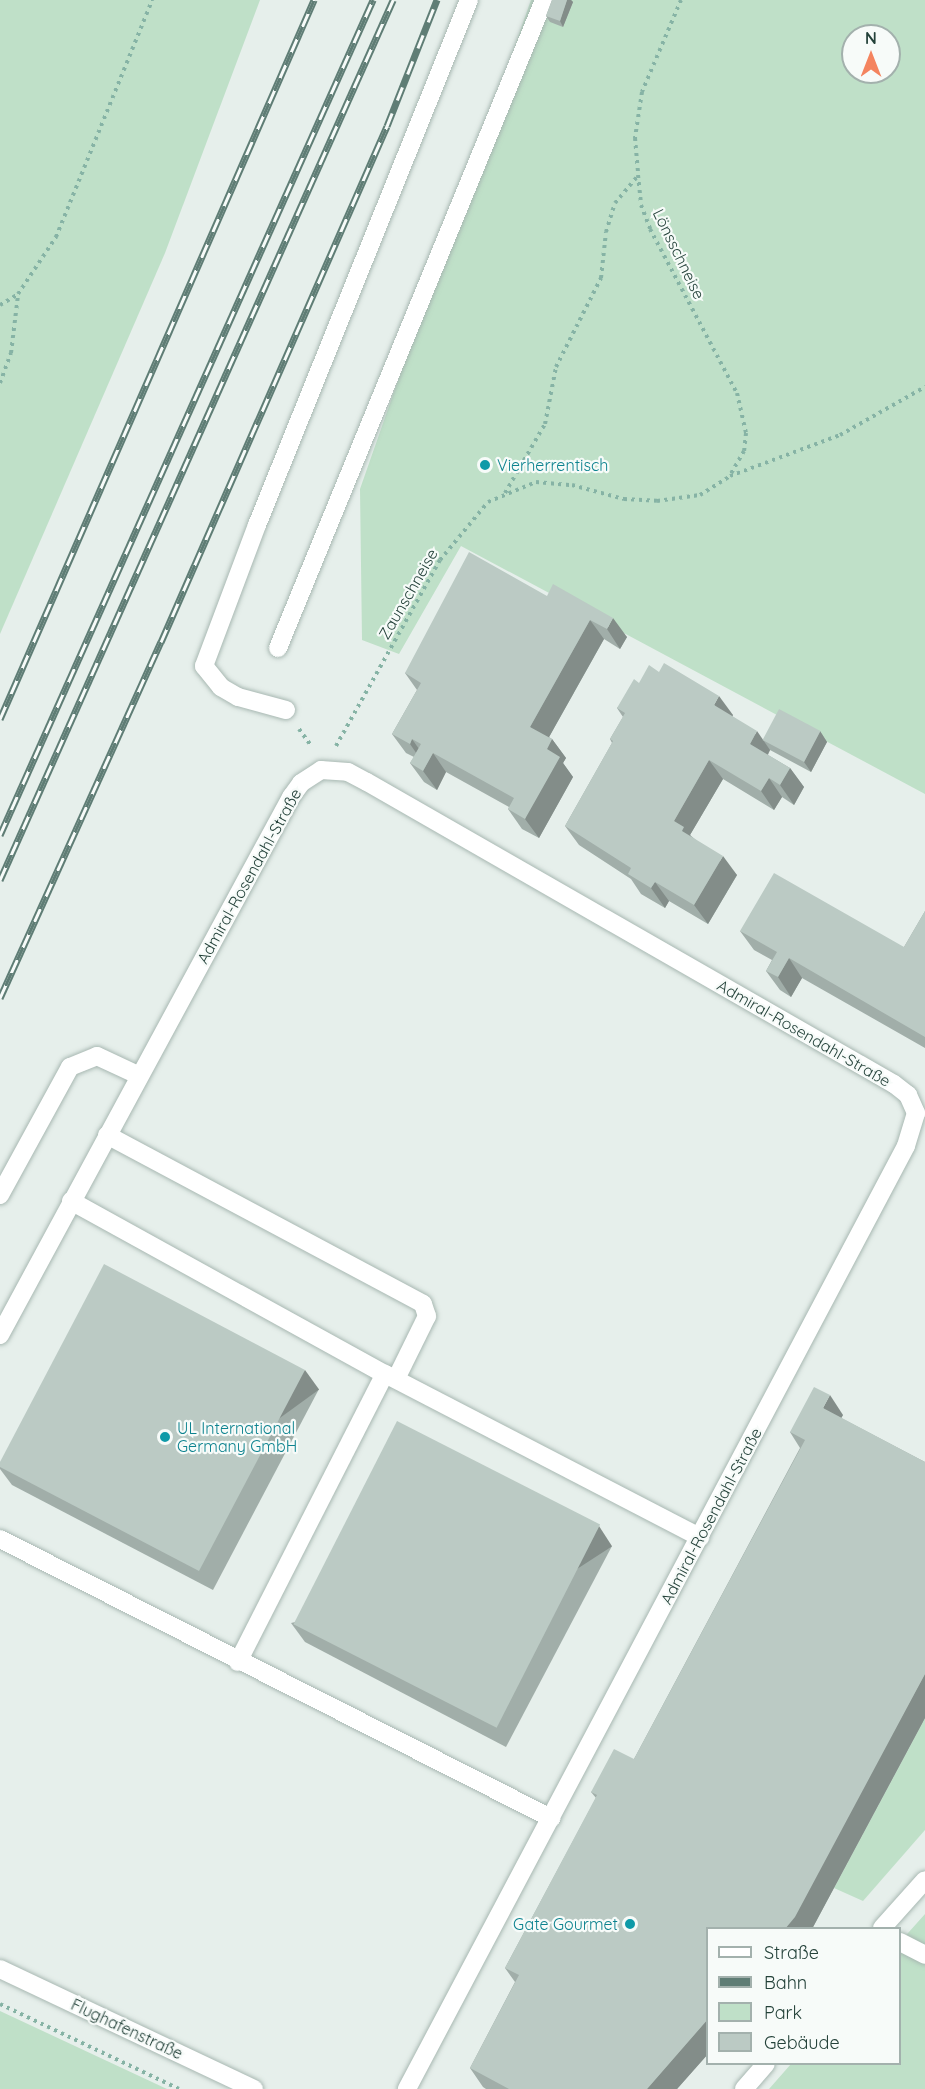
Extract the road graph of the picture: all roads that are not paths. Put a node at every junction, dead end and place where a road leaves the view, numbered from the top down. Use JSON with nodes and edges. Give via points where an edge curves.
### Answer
{"nodes":[{"id":1,"x":469,"y":0,"type":"edge"},
{"id":2,"x":544,"y":0,"type":"edge"},
{"id":3,"x":278,"y":648,"type":"dead end"},
{"id":4,"x":286,"y":710,"type":"dead end"},
{"id":5,"x":140,"y":1076,"type":"junction"},
{"id":6,"x":107,"y":1135,"type":"junction"},
{"id":7,"x":0,"y":1195,"type":"edge"},
{"id":8,"x":71,"y":1201,"type":"junction"},
{"id":9,"x":0,"y":1335,"type":"edge"},
{"id":10,"x":391,"y":1376,"type":"junction"},
{"id":11,"x":700,"y":1537,"type":"junction"},
{"id":12,"x":0,"y":1539,"type":"edge"},
{"id":13,"x":238,"y":1662,"type":"junction"},
{"id":14,"x":551,"y":1818,"type":"junction"},
{"id":15,"x":925,"y":1880,"type":"edge"},
{"id":16,"x":884,"y":1927,"type":"edge"},
{"id":17,"x":901,"y":1943,"type":"edge"},
{"id":18,"x":925,"y":1955,"type":"edge"},
{"id":19,"x":0,"y":1969,"type":"edge"},
{"id":20,"x":765,"y":2065,"type":"edge"},
{"id":21,"x":254,"y":2089,"type":"edge"},
{"id":22,"x":407,"y":2089,"type":"edge"},
{"id":23,"x":744,"y":2089,"type":"edge"}],
"edges":[{"from":1,"to":4,"type":"street","via":[[204,666],[221,687],[238,697]]},
{"from":2,"to":3,"type":"street"},
{"from":5,"to":6,"type":"street","name":"Admiral-Rosendahl-Straße"},
{"from":5,"to":7,"type":"street","via":[[97,1056],[70,1067]]},
{"from":5,"to":11,"type":"street","name":"Admiral-Rosendahl-Straße","via":[[291,797],[301,783],[321,770],[348,772],[368,782],[908,1095],[916,1113],[913,1131]]},
{"from":6,"to":8,"type":"street","name":"Admiral-Rosendahl-Straße"},
{"from":6,"to":10,"type":"street","via":[[423,1304],[427,1316]]},
{"from":8,"to":9,"type":"street","name":"Admiral-Rosendahl-Straße"},
{"from":8,"to":10,"type":"street"},
{"from":10,"to":11,"type":"street"},
{"from":10,"to":13,"type":"street"},
{"from":11,"to":14,"type":"street","name":"Admiral-Rosendahl-Straße"},
{"from":12,"to":13,"type":"street"},
{"from":13,"to":14,"type":"street"},
{"from":14,"to":22,"type":"street","name":"Admiral-Rosendahl-Straße"},
{"from":15,"to":16,"type":"street"},
{"from":17,"to":18,"type":"street"},
{"from":19,"to":21,"type":"street","name":"Flughafenstraße"},
{"from":20,"to":23,"type":"street"}]}
